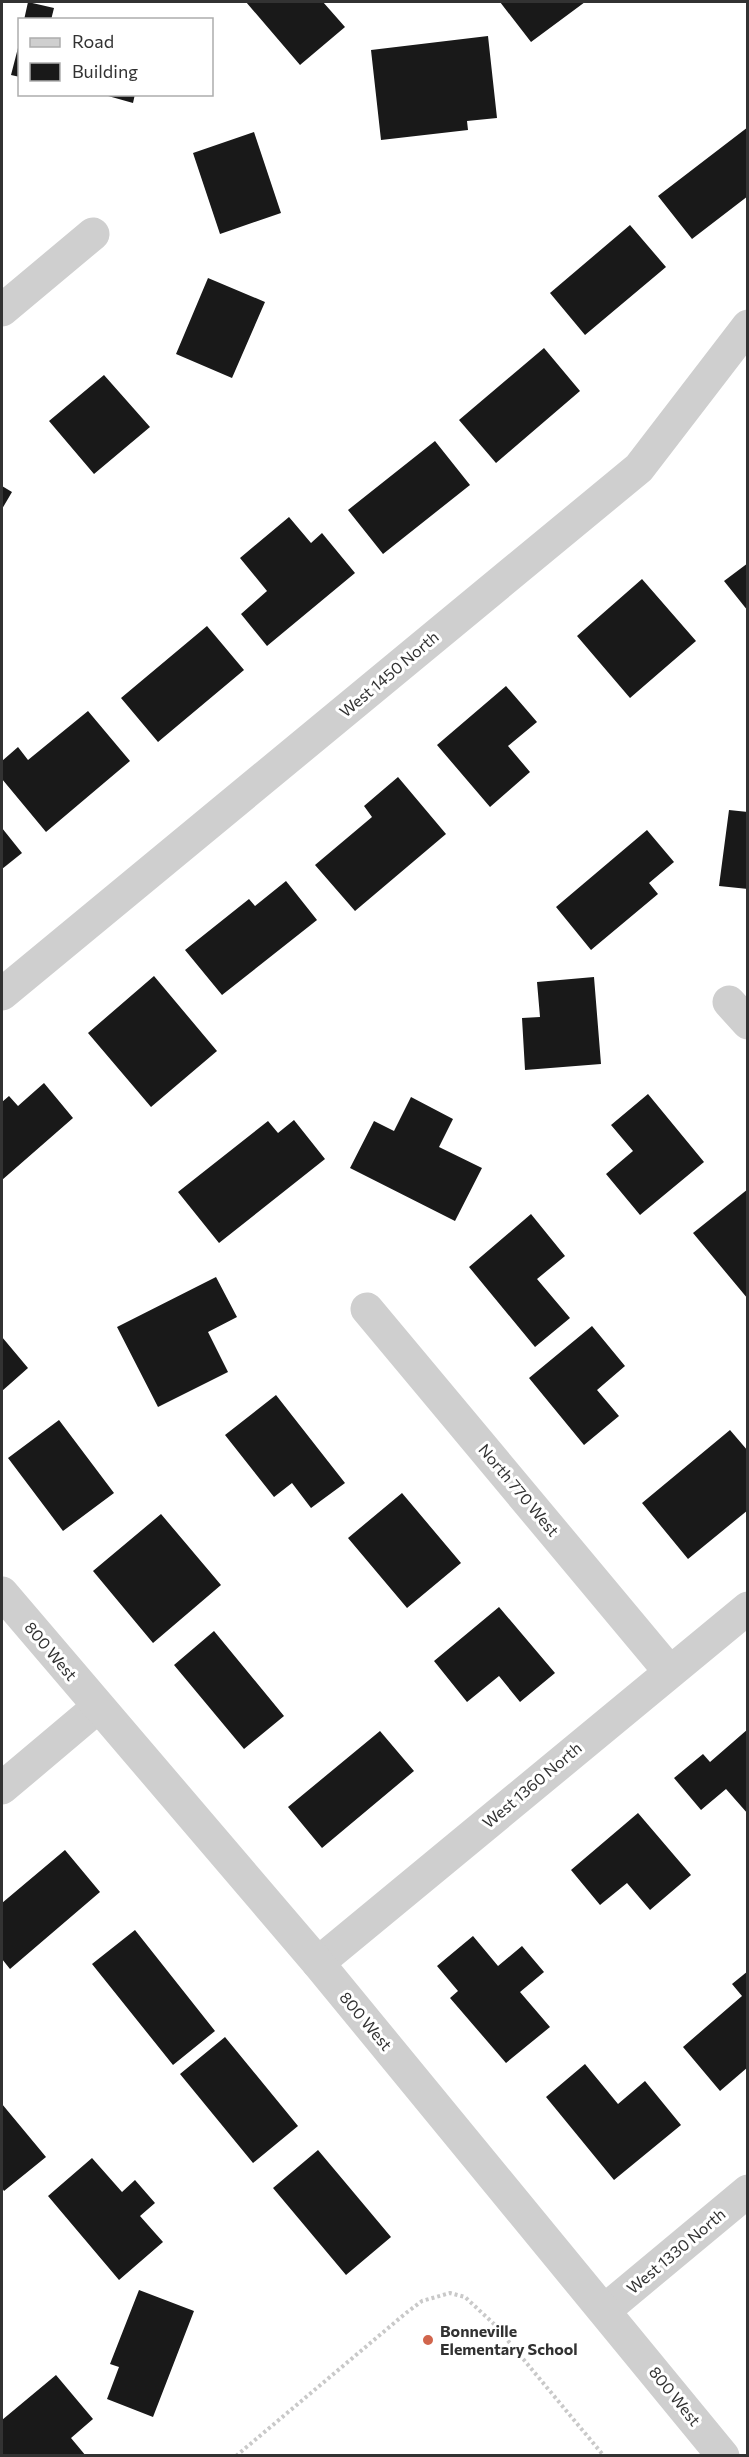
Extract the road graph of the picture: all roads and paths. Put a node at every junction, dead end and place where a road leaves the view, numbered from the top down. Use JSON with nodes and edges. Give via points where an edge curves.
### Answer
{"nodes":[{"id":1,"x":93,"y":234,"type":"dead end"},
{"id":2,"x":2,"y":310,"type":"edge"},
{"id":3,"x":747,"y":326,"type":"edge"},
{"id":4,"x":2,"y":994,"type":"edge"},
{"id":5,"x":367,"y":1309,"type":"dead end"},
{"id":6,"x":2,"y":1593,"type":"edge"},
{"id":7,"x":747,"y":1608,"type":"edge"},
{"id":8,"x":670,"y":1672,"type":"junction"},
{"id":9,"x":98,"y":1707,"type":"junction"},
{"id":10,"x":2,"y":1788,"type":"edge"},
{"id":11,"x":318,"y":1963,"type":"junction"},
{"id":12,"x":747,"y":2191,"type":"edge"},
{"id":13,"x":605,"y":2310,"type":"junction"},
{"id":14,"x":236,"y":2456,"type":"edge"},
{"id":15,"x":604,"y":2456,"type":"edge"},
{"id":16,"x":723,"y":2456,"type":"edge"}],
"edges":[{"from":1,"to":2,"type":"street"},
{"from":3,"to":4,"type":"street","name":"West 1450 North","via":[[639,468]]},
{"from":5,"to":8,"type":"street","name":"North 770 West"},
{"from":6,"to":9,"type":"street","name":"800 West"},
{"from":7,"to":8,"type":"street","name":"West 1360 North"},
{"from":8,"to":11,"type":"street","name":"West 1360 North"},
{"from":9,"to":10,"type":"street"},
{"from":9,"to":11,"type":"street","name":"800 West"},
{"from":11,"to":13,"type":"street","name":"800 West"},
{"from":12,"to":13,"type":"street","name":"West 1330 North"},
{"from":13,"to":16,"type":"street","name":"800 West"},
{"from":14,"to":15,"type":"path","via":[[406,2313],[423,2301],[450,2293],[465,2297],[494,2324]]}]}
